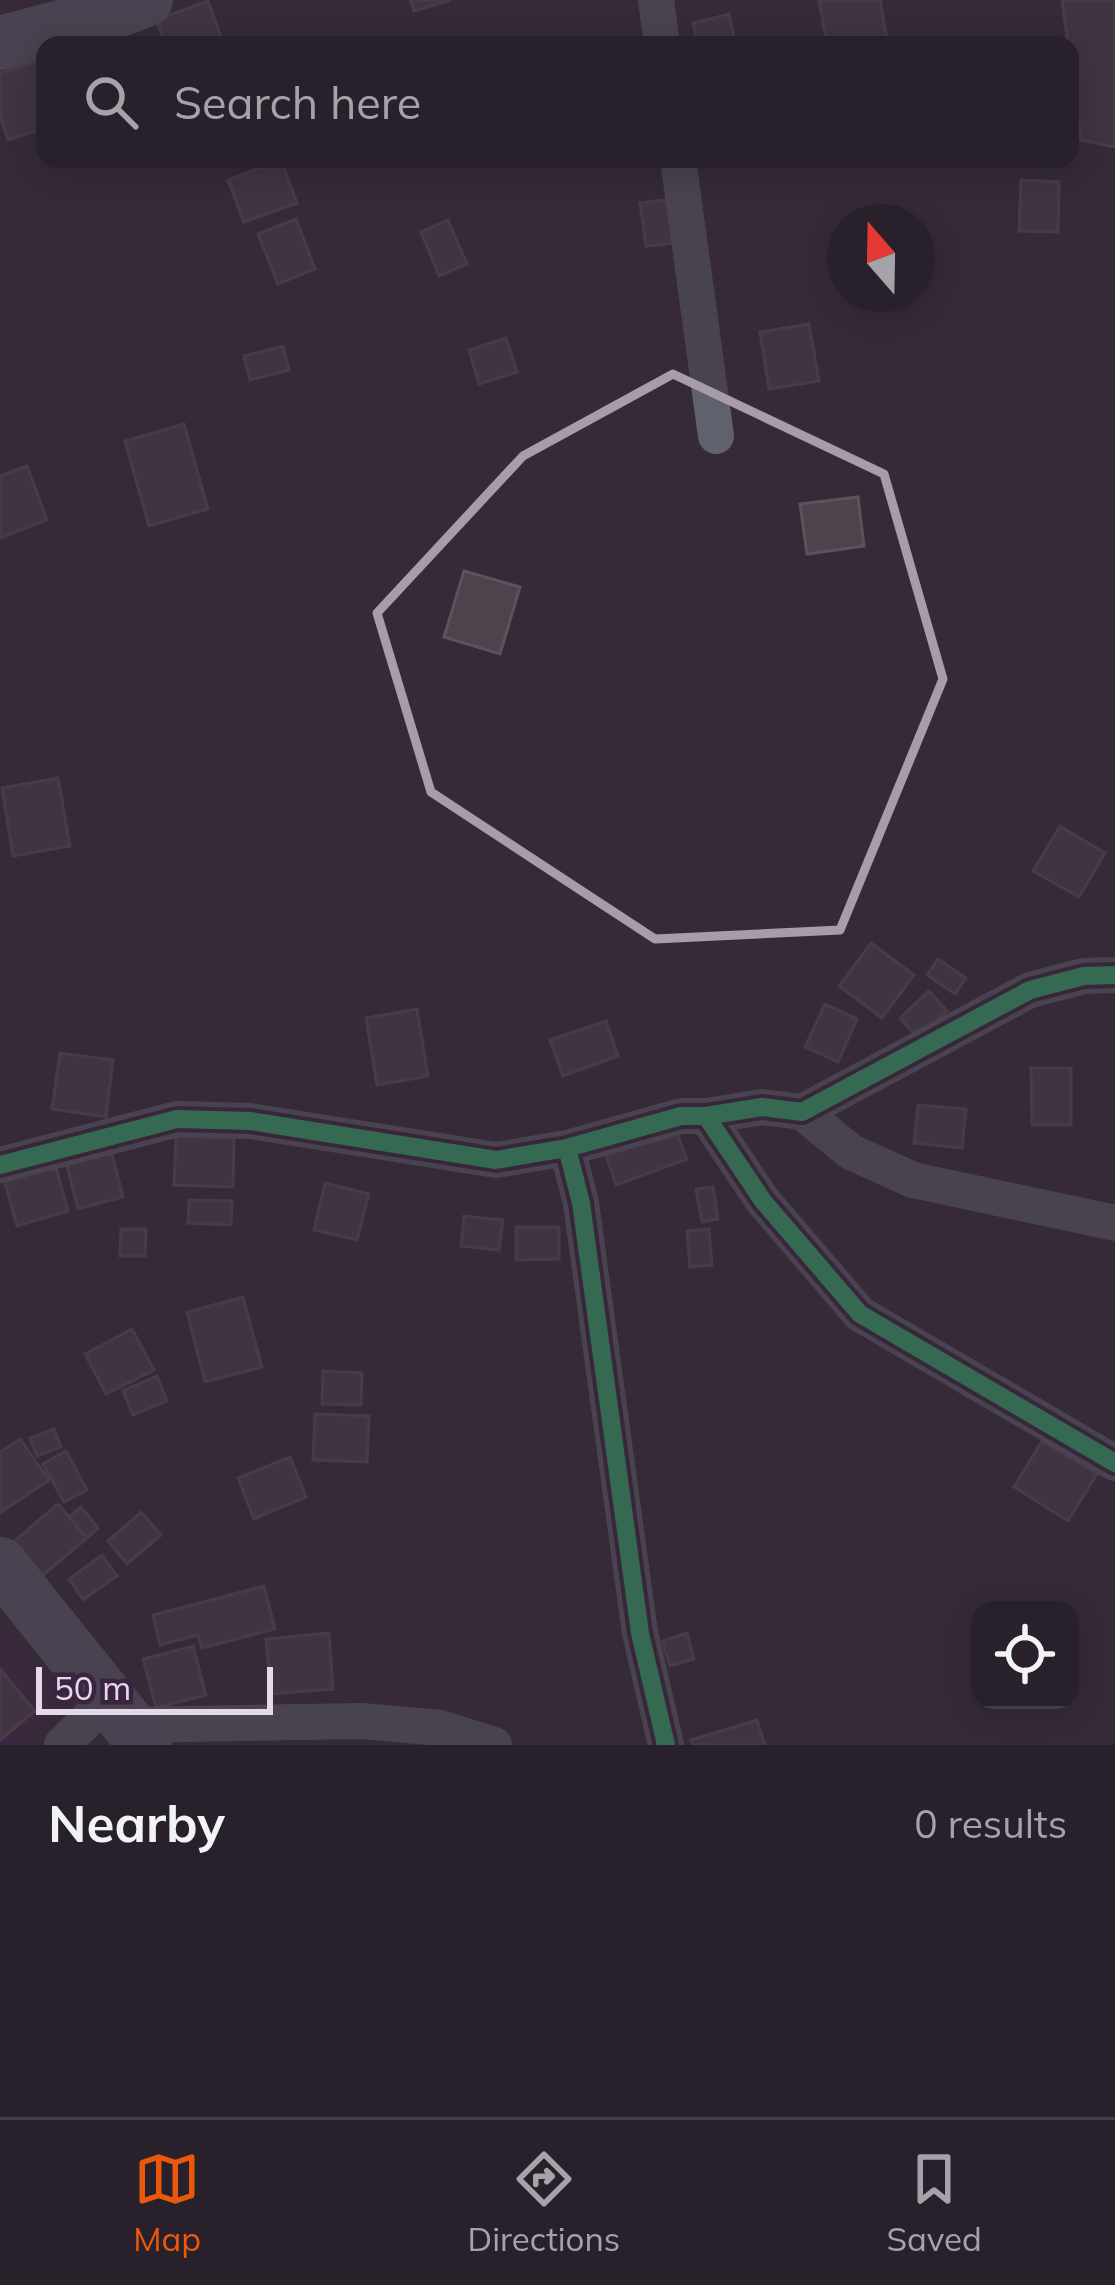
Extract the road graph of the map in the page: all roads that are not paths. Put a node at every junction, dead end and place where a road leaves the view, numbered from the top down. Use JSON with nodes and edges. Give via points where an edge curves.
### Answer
{"nodes":[{"id":1,"x":146,"y":0,"type":"edge"},
{"id":2,"x":656,"y":0,"type":"edge"},
{"id":3,"x":661,"y":36,"type":"edge"},
{"id":4,"x":0,"y":43,"type":"edge"},
{"id":5,"x":678,"y":168,"type":"edge"},
{"id":6,"x":716,"y":436,"type":"dead end"},
{"id":7,"x":1115,"y":975,"type":"edge"},
{"id":8,"x":802,"y":1112,"type":"junction"},
{"id":9,"x":706,"y":1116,"type":"junction"},
{"id":10,"x":567,"y":1148,"type":"junction"},
{"id":11,"x":0,"y":1165,"type":"edge"},
{"id":12,"x":1115,"y":1223,"type":"edge"},
{"id":13,"x":1115,"y":1463,"type":"edge"},
{"id":14,"x":0,"y":1564,"type":"edge"},
{"id":15,"x":127,"y":1723,"type":"edge"},
{"id":16,"x":62,"y":1745,"type":"edge"},
{"id":17,"x":494,"y":1745,"type":"edge"},
{"id":18,"x":666,"y":1745,"type":"edge"}],
"edges":[{"from":1,"to":4,"type":"street"},
{"from":2,"to":3,"type":"street"},
{"from":5,"to":6,"type":"street"},
{"from":7,"to":8,"type":"street","via":[[1030,990]]},
{"from":8,"to":9,"type":"street","via":[[762,1107]]},
{"from":8,"to":12,"type":"street","via":[[850,1152],[913,1180]]},
{"from":9,"to":10,"type":"street"},
{"from":9,"to":13,"type":"street","via":[[763,1201],[860,1314]]},
{"from":10,"to":11,"type":"street","via":[[496,1160],[250,1121],[177,1119]]},
{"from":10,"to":18,"type":"street","via":[[640,1633]]},
{"from":14,"to":15,"type":"street"},
{"from":15,"to":16,"type":"street"},
{"from":15,"to":17,"type":"street","via":[[362,1721],[440,1728]]}]}
